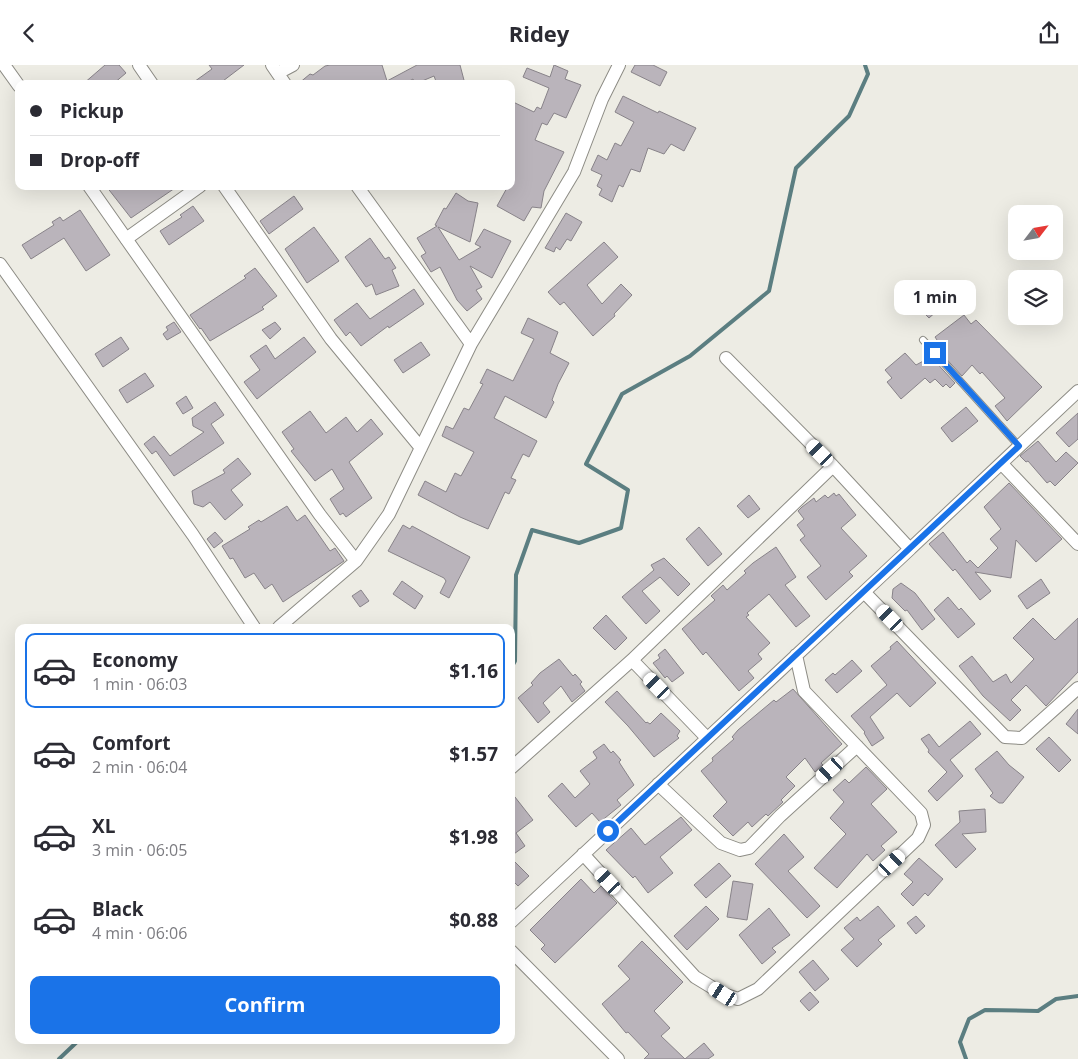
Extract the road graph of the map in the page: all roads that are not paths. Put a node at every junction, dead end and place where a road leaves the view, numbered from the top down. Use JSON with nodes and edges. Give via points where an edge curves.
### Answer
{"nodes":[{"id":1,"x":4,"y":65,"type":"edge"},
{"id":2,"x":139,"y":65,"type":"edge"},
{"id":3,"x":293,"y":65,"type":"edge"},
{"id":4,"x":619,"y":65,"type":"edge"},
{"id":5,"x":278,"y":74,"type":"edge"},
{"id":6,"x":15,"y":80,"type":"edge"},
{"id":7,"x":149,"y":80,"type":"edge"},
{"id":8,"x":92,"y":190,"type":"edge"},
{"id":9,"x":194,"y":190,"type":"edge"},
{"id":10,"x":227,"y":190,"type":"edge"},
{"id":11,"x":360,"y":190,"type":"edge"},
{"id":12,"x":126,"y":239,"type":"junction"},
{"id":13,"x":0,"y":264,"type":"edge"},
{"id":14,"x":923,"y":340,"type":"dead end"},
{"id":15,"x":470,"y":344,"type":"junction"},
{"id":16,"x":726,"y":358,"type":"dead end"},
{"id":17,"x":1078,"y":391,"type":"edge"},
{"id":18,"x":1019,"y":446,"type":"junction"},
{"id":19,"x":421,"y":448,"type":"junction"},
{"id":20,"x":1002,"y":464,"type":"junction"},
{"id":21,"x":833,"y":466,"type":"junction"},
{"id":22,"x":1078,"y":544,"type":"edge"},
{"id":23,"x":910,"y":549,"type":"junction"},
{"id":24,"x":356,"y":561,"type":"junction"},
{"id":25,"x":864,"y":592,"type":"junction"},
{"id":26,"x":252,"y":624,"type":"edge"},
{"id":27,"x":282,"y":624,"type":"edge"},
{"id":28,"x":796,"y":655,"type":"junction"},
{"id":29,"x":632,"y":660,"type":"junction"},
{"id":30,"x":1078,"y":688,"type":"edge"},
{"id":31,"x":707,"y":738,"type":"junction"},
{"id":32,"x":857,"y":746,"type":"junction"},
{"id":33,"x":515,"y":764,"type":"edge"},
{"id":34,"x":658,"y":784,"type":"junction"},
{"id":35,"x":583,"y":854,"type":"junction"},
{"id":36,"x":515,"y":918,"type":"edge"},
{"id":37,"x":515,"y":955,"type":"edge"},
{"id":38,"x":618,"y":1059,"type":"edge"}],
"edges":[{"from":1,"to":6,"type":"street"},
{"from":2,"to":7,"type":"street"},
{"from":3,"to":5,"type":"street"},
{"from":4,"to":15,"type":"street","via":[[602,99],[574,173]]},
{"from":8,"to":12,"type":"street"},
{"from":9,"to":12,"type":"street"},
{"from":10,"to":19,"type":"street","via":[[331,339]]},
{"from":11,"to":15,"type":"street"},
{"from":12,"to":24,"type":"street","via":[[320,515]]},
{"from":13,"to":26,"type":"street"},
{"from":14,"to":18,"type":"lane"},
{"from":15,"to":19,"type":"street"},
{"from":16,"to":21,"type":"street"},
{"from":17,"to":18,"type":"street"},
{"from":18,"to":20,"type":"street"},
{"from":19,"to":24,"type":"street","via":[[389,513]]},
{"from":20,"to":22,"type":"street"},
{"from":20,"to":23,"type":"street"},
{"from":21,"to":23,"type":"street"},
{"from":21,"to":29,"type":"street"},
{"from":23,"to":25,"type":"street"},
{"from":24,"to":27,"type":"street"},
{"from":25,"to":28,"type":"street"},
{"from":25,"to":30,"type":"street","via":[[1005,737],[1022,738]]},
{"from":28,"to":31,"type":"street"},
{"from":28,"to":32,"type":"street","via":[[804,691]]},
{"from":29,"to":31,"type":"street"},
{"from":29,"to":33,"type":"street"},
{"from":31,"to":34,"type":"street"},
{"from":32,"to":34,"type":"street","via":[[749,848],[740,850],[721,843]]},
{"from":32,"to":35,"type":"street","via":[[921,813],[924,825],[918,838],[758,989],[738,999],[723,994],[696,977]]},
{"from":34,"to":35,"type":"street"},
{"from":35,"to":36,"type":"street"},
{"from":37,"to":38,"type":"street"}]}
